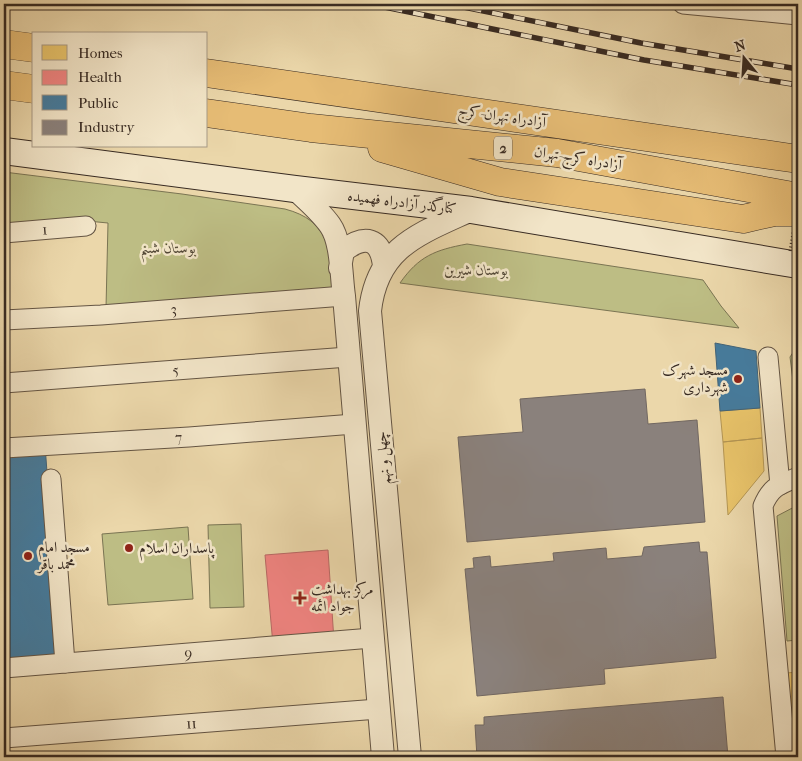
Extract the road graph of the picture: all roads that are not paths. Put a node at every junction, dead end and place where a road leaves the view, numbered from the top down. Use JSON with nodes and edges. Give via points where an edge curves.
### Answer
{"nodes":[{"id":1,"x":684,"y":4,"type":"edge"},
{"id":2,"x":798,"y":15,"type":"edge"},
{"id":3,"x":4,"y":44,"type":"edge"},
{"id":4,"x":32,"y":48,"type":"edge"},
{"id":5,"x":208,"y":73,"type":"edge"},
{"id":6,"x":4,"y":85,"type":"edge"},
{"id":7,"x":32,"y":89,"type":"edge"},
{"id":8,"x":208,"y":113,"type":"edge"},
{"id":9,"x":310,"y":128,"type":"junction"},
{"id":10,"x":4,"y":151,"type":"edge"},
{"id":11,"x":798,"y":159,"type":"edge"},
{"id":12,"x":294,"y":189,"type":"junction"},
{"id":13,"x":798,"y":197,"type":"edge"},
{"id":14,"x":471,"y":210,"type":"junction"},
{"id":15,"x":798,"y":212,"type":"edge"},
{"id":16,"x":86,"y":226,"type":"dead end"},
{"id":17,"x":4,"y":233,"type":"edge"},
{"id":18,"x":794,"y":258,"type":"edge"},
{"id":19,"x":384,"y":266,"type":"junction"},
{"id":20,"x":340,"y":268,"type":"junction"},
{"id":21,"x":344,"y":296,"type":"junction"},
{"id":22,"x":4,"y":320,"type":"edge"},
{"id":23,"x":348,"y":357,"type":"junction"},
{"id":24,"x":768,"y":357,"type":"dead end"},
{"id":25,"x":4,"y":383,"type":"edge"},
{"id":26,"x":354,"y":424,"type":"junction"},
{"id":27,"x":4,"y":448,"type":"edge"},
{"id":28,"x":798,"y":477,"type":"edge"},
{"id":29,"x":51,"y":479,"type":"dead end"},
{"id":30,"x":780,"y":485,"type":"junction"},
{"id":31,"x":372,"y":638,"type":"junction"},
{"id":32,"x":65,"y":663,"type":"junction"},
{"id":33,"x":4,"y":668,"type":"edge"},
{"id":34,"x":378,"y":709,"type":"junction"},
{"id":35,"x":4,"y":738,"type":"edge"},
{"id":36,"x":383,"y":757,"type":"edge"},
{"id":37,"x":410,"y":757,"type":"edge"},
{"id":38,"x":786,"y":757,"type":"edge"}],
"edges":[{"from":1,"to":2,"type":"street"},
{"from":3,"to":4,"type":"highway"},
{"from":5,"to":11,"type":"highway","name":"آزادراه تهران-کرج","number":"2"},
{"from":6,"to":7,"type":"highway"},
{"from":8,"to":9,"type":"highway","name":"آزادراه کرج-تهران","number":"2"},
{"from":9,"to":13,"type":"highway","name":"آزادراه کرج-تهران","number":"2","via":[[556,153]]},
{"from":9,"to":15,"type":"highway","via":[[500,182],[743,219],[774,212]]},
{"from":10,"to":12,"type":"main road","name":"کنارگذر آزادراه فهمیده"},
{"from":12,"to":14,"type":"main road","name":"کنارگذر آزادراه فهمیده"},
{"from":12,"to":20,"type":"street","name":"چهل و نهم","via":[[331,226],[338,245]]},
{"from":14,"to":18,"type":"main road","name":"کنارگذر آزادراه فهمیده"},
{"from":14,"to":19,"type":"street","name":"چهل و نهم","via":[[419,234],[393,253]]},
{"from":16,"to":17,"type":"street","name":"1"},
{"from":19,"to":20,"type":"street","via":[[380,248],[367,241],[358,242],[343,251]]},
{"from":19,"to":37,"type":"street","name":"چهل و نهم","via":[[372,296],[370,311]]},
{"from":20,"to":21,"type":"street","name":"چهل و نهم"},
{"from":21,"to":22,"type":"street","name":"3"},
{"from":21,"to":23,"type":"street","name":"چهل و نهم"},
{"from":23,"to":25,"type":"street","name":"5"},
{"from":23,"to":26,"type":"street","name":"چهل و نهم"},
{"from":24,"to":30,"type":"street"},
{"from":26,"to":27,"type":"street","name":"7"},
{"from":26,"to":31,"type":"street","name":"چهل و نهم"},
{"from":28,"to":30,"type":"street"},
{"from":29,"to":32,"type":"street"},
{"from":30,"to":38,"type":"street","via":[[774,487],[763,506]]},
{"from":31,"to":32,"type":"street","name":"9"},
{"from":31,"to":34,"type":"street","name":"چهل و نهم"},
{"from":32,"to":33,"type":"street","name":"9"},
{"from":34,"to":35,"type":"street","name":"11"},
{"from":34,"to":36,"type":"street","name":"چهل و نهم"}]}
